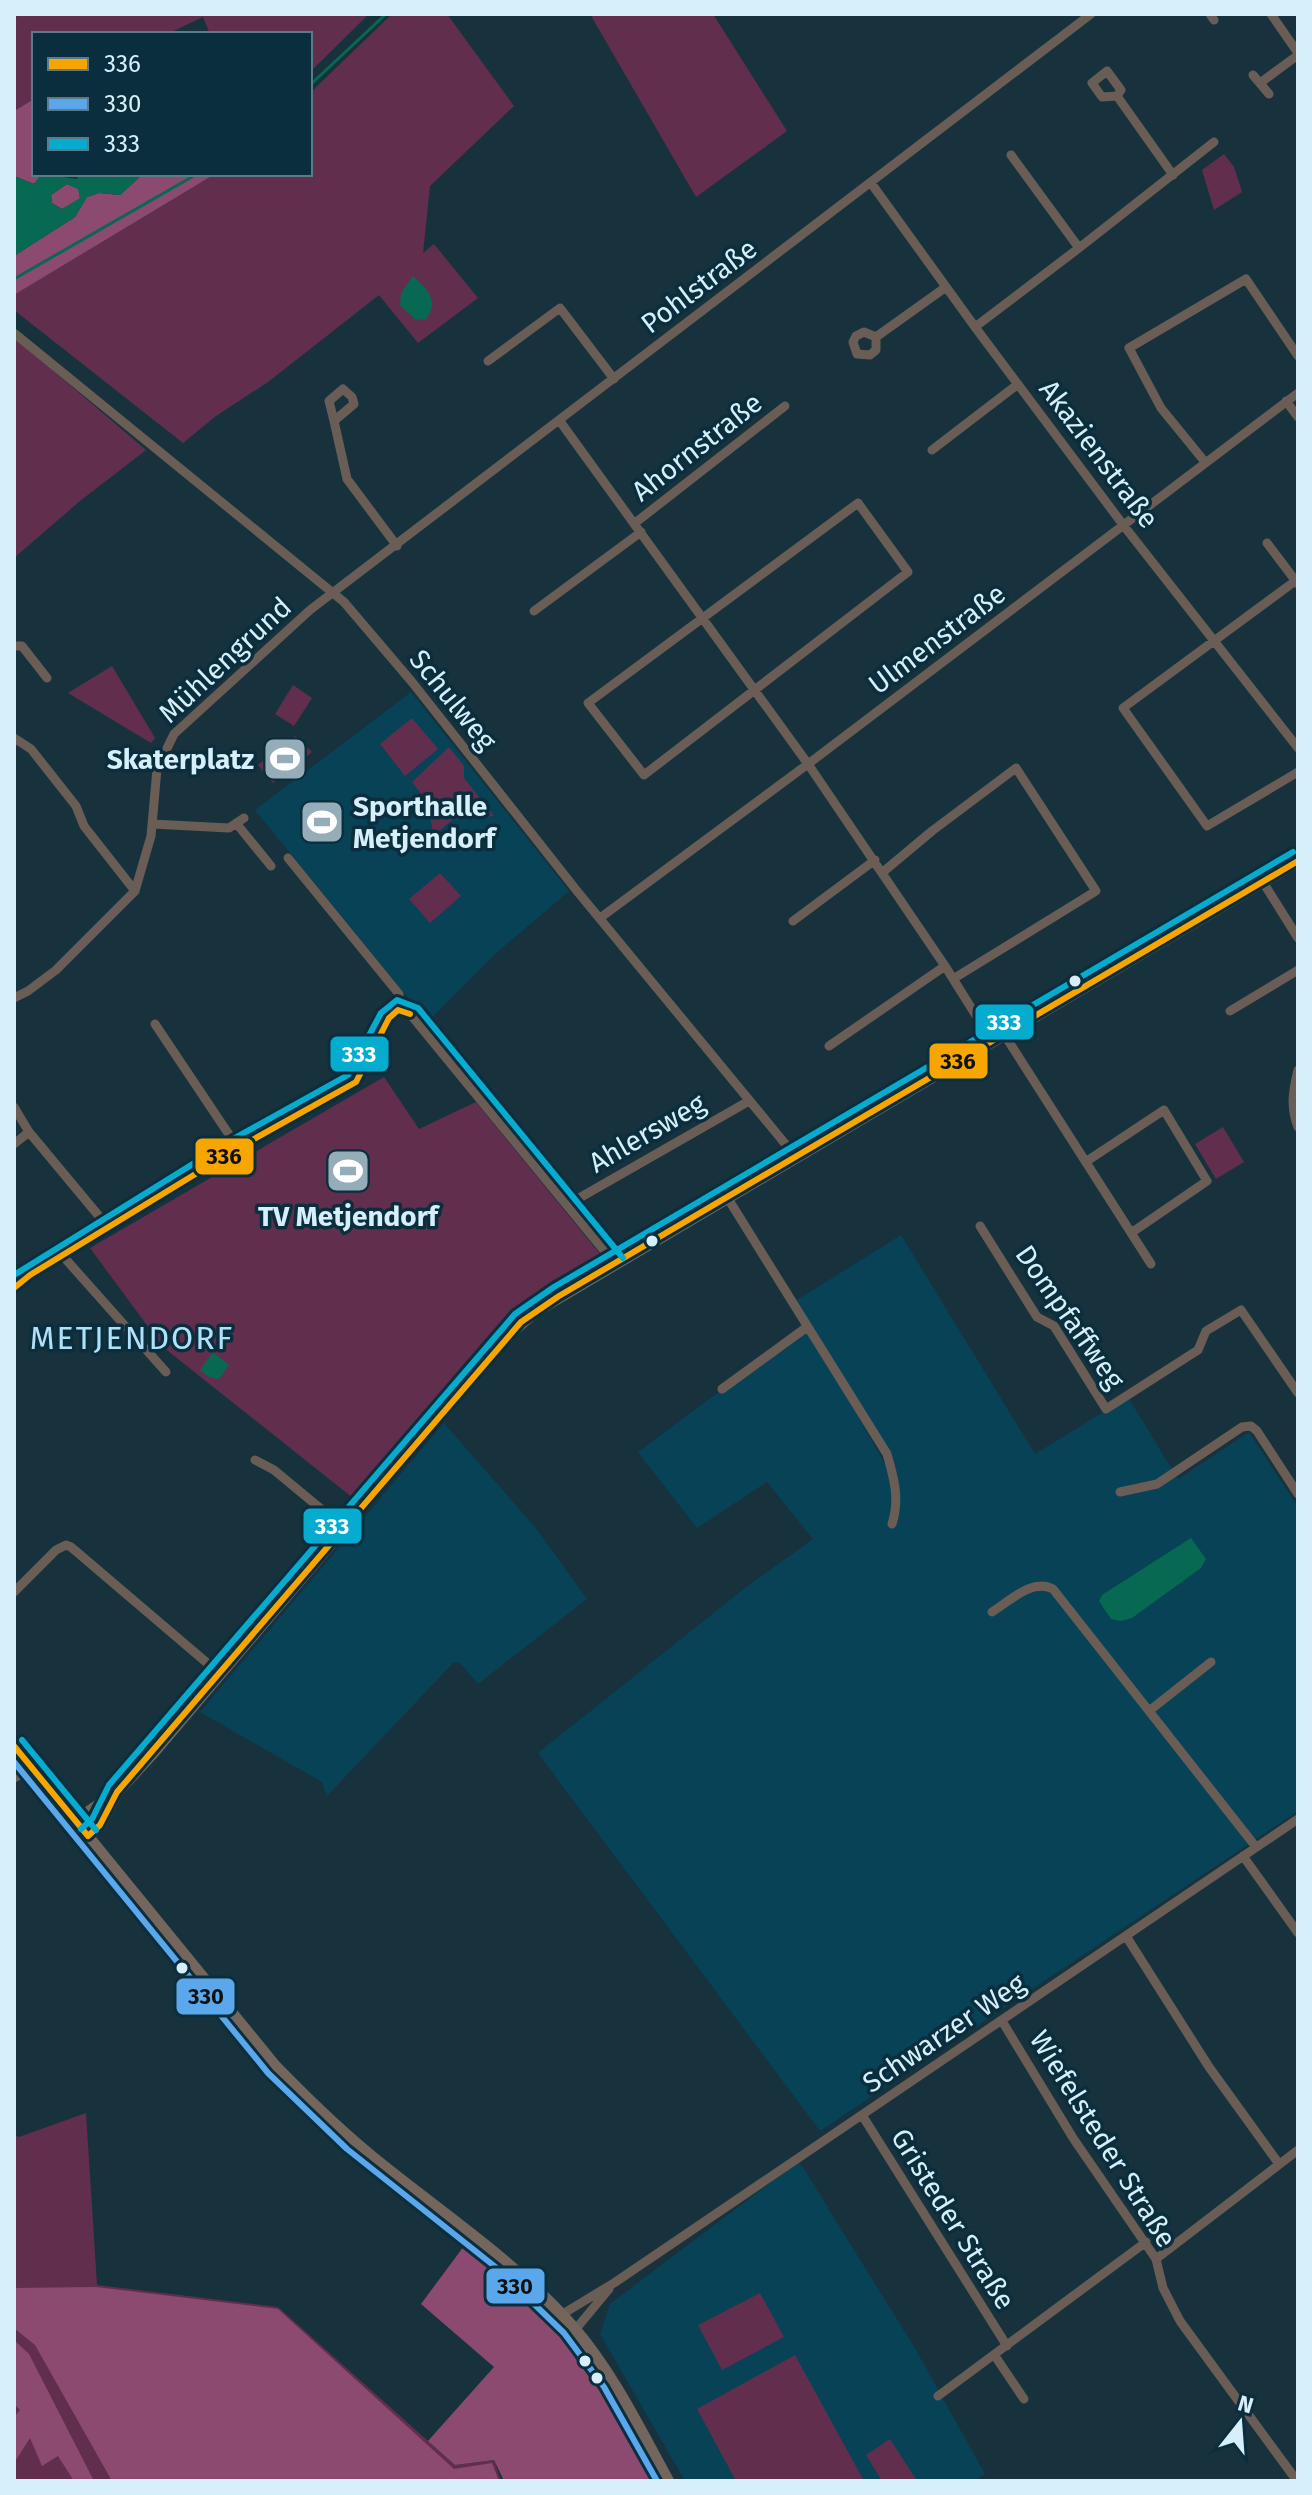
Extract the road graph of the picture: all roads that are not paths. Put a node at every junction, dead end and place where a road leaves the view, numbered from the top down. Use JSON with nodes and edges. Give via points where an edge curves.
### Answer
{"nodes":[{"id":1,"x":1091,"y":14,"type":"edge"},
{"id":2,"x":1271,"y":14,"type":"edge"},
{"id":3,"x":1298,"y":54,"type":"edge"},
{"id":4,"x":1269,"y":94,"type":"dead end"},
{"id":5,"x":1117,"y":96,"type":"dead end"},
{"id":6,"x":1214,"y":142,"type":"dead end"},
{"id":7,"x":1011,"y":155,"type":"dead end"},
{"id":8,"x":1173,"y":175,"type":"junction"},
{"id":9,"x":871,"y":183,"type":"junction"},
{"id":10,"x":1079,"y":248,"type":"junction"},
{"id":11,"x":946,"y":287,"type":"junction"},
{"id":12,"x":975,"y":327,"type":"junction"},
{"id":13,"x":14,"y":333,"type":"edge"},
{"id":14,"x":876,"y":337,"type":"dead end"},
{"id":15,"x":1298,"y":356,"type":"edge"},
{"id":16,"x":488,"y":361,"type":"dead end"},
{"id":17,"x":614,"y":379,"type":"junction"},
{"id":18,"x":1018,"y":384,"type":"junction"},
{"id":19,"x":1298,"y":393,"type":"edge"},
{"id":20,"x":1286,"y":401,"type":"junction"},
{"id":21,"x":785,"y":406,"type":"dead end"},
{"id":22,"x":1298,"y":417,"type":"edge"},
{"id":23,"x":559,"y":420,"type":"junction"},
{"id":24,"x":334,"y":421,"type":"dead end"},
{"id":25,"x":932,"y":450,"type":"dead end"},
{"id":26,"x":1205,"y":462,"type":"junction"},
{"id":27,"x":1124,"y":526,"type":"junction"},
{"id":28,"x":638,"y":527,"type":"junction"},
{"id":29,"x":1267,"y":543,"type":"dead end"},
{"id":30,"x":397,"y":546,"type":"junction"},
{"id":31,"x":1297,"y":581,"type":"edge"},
{"id":32,"x":333,"y":594,"type":"junction"},
{"id":33,"x":534,"y":611,"type":"dead end"},
{"id":34,"x":702,"y":620,"type":"junction"},
{"id":35,"x":1216,"y":641,"type":"junction"},
{"id":36,"x":14,"y":646,"type":"edge"},
{"id":37,"x":47,"y":678,"type":"dead end"},
{"id":38,"x":755,"y":688,"type":"junction"},
{"id":39,"x":14,"y":738,"type":"edge"},
{"id":40,"x":1298,"y":748,"type":"edge"},
{"id":41,"x":808,"y":764,"type":"junction"},
{"id":42,"x":1298,"y":772,"type":"edge"},
{"id":43,"x":152,"y":824,"type":"junction"},
{"id":44,"x":288,"y":858,"type":"dead end"},
{"id":45,"x":875,"y":860,"type":"junction"},
{"id":46,"x":1298,"y":861,"type":"edge"},
{"id":47,"x":271,"y":866,"type":"dead end"},
{"id":48,"x":883,"y":872,"type":"junction"},
{"id":49,"x":1263,"y":882,"type":"junction"},
{"id":50,"x":135,"y":891,"type":"junction"},
{"id":51,"x":600,"y":918,"type":"junction"},
{"id":52,"x":793,"y":921,"type":"dead end"},
{"id":53,"x":1298,"y":938,"type":"edge"},
{"id":54,"x":945,"y":966,"type":"junction"},
{"id":55,"x":1298,"y":970,"type":"edge"},
{"id":56,"x":953,"y":979,"type":"junction"},
{"id":57,"x":14,"y":998,"type":"edge"},
{"id":58,"x":398,"y":1010,"type":"junction"},
{"id":59,"x":1230,"y":1011,"type":"dead end"},
{"id":60,"x":155,"y":1024,"type":"dead end"},
{"id":61,"x":1004,"y":1034,"type":"junction"},
{"id":62,"x":992,"y":1041,"type":"junction"},
{"id":63,"x":829,"y":1046,"type":"dead end"},
{"id":64,"x":1298,"y":1070,"type":"edge"},
{"id":65,"x":749,"y":1101,"type":"junction"},
{"id":66,"x":14,"y":1107,"type":"edge"},
{"id":67,"x":1298,"y":1127,"type":"edge"},
{"id":68,"x":29,"y":1132,"type":"junction"},
{"id":69,"x":14,"y":1144,"type":"edge"},
{"id":70,"x":238,"y":1148,"type":"junction"},
{"id":71,"x":796,"y":1157,"type":"junction"},
{"id":72,"x":1087,"y":1161,"type":"junction"},
{"id":73,"x":727,"y":1197,"type":"junction"},
{"id":74,"x":567,"y":1205,"type":"junction"},
{"id":75,"x":980,"y":1226,"type":"dead end"},
{"id":76,"x":108,"y":1227,"type":"junction"},
{"id":77,"x":1131,"y":1233,"type":"junction"},
{"id":78,"x":62,"y":1255,"type":"junction"},
{"id":79,"x":615,"y":1264,"type":"junction"},
{"id":80,"x":1151,"y":1264,"type":"dead end"},
{"id":81,"x":14,"y":1288,"type":"edge"},
{"id":82,"x":807,"y":1327,"type":"junction"},
{"id":83,"x":166,"y":1372,"type":"dead end"},
{"id":84,"x":722,"y":1389,"type":"dead end"},
{"id":85,"x":1298,"y":1393,"type":"edge"},
{"id":86,"x":255,"y":1460,"type":"dead end"},
{"id":87,"x":1120,"y":1492,"type":"dead end"},
{"id":88,"x":1298,"y":1494,"type":"edge"},
{"id":89,"x":892,"y":1524,"type":"dead end"},
{"id":90,"x":344,"y":1528,"type":"junction"},
{"id":91,"x":14,"y":1592,"type":"edge"},
{"id":92,"x":992,"y":1612,"type":"dead end"},
{"id":93,"x":1211,"y":1662,"type":"dead end"},
{"id":94,"x":220,"y":1674,"type":"junction"},
{"id":95,"x":1149,"y":1711,"type":"junction"},
{"id":96,"x":14,"y":1746,"type":"edge"},
{"id":97,"x":32,"y":1768,"type":"junction"},
{"id":98,"x":14,"y":1778,"type":"edge"},
{"id":99,"x":117,"y":1792,"type":"junction"},
{"id":100,"x":1298,"y":1819,"type":"edge"},
{"id":101,"x":76,"y":1821,"type":"junction"},
{"id":102,"x":88,"y":1836,"type":"junction"},
{"id":103,"x":1256,"y":1847,"type":"junction"},
{"id":104,"x":1243,"y":1856,"type":"junction"},
{"id":105,"x":1298,"y":1933,"type":"edge"},
{"id":106,"x":1126,"y":1936,"type":"junction"},
{"id":107,"x":1002,"y":2021,"type":"junction"},
{"id":108,"x":862,"y":2115,"type":"junction"},
{"id":109,"x":1298,"y":2150,"type":"edge"},
{"id":110,"x":1279,"y":2164,"type":"junction"},
{"id":111,"x":1146,"y":2242,"type":"junction"},
{"id":112,"x":1156,"y":2259,"type":"junction"},
{"id":113,"x":614,"y":2283,"type":"junction"},
{"id":114,"x":568,"y":2322,"type":"junction"},
{"id":115,"x":1007,"y":2346,"type":"junction"},
{"id":116,"x":995,"y":2356,"type":"junction"},
{"id":117,"x":938,"y":2396,"type":"dead end"},
{"id":118,"x":1024,"y":2399,"type":"dead end"},
{"id":119,"x":668,"y":2481,"type":"edge"},
{"id":120,"x":1297,"y":2481,"type":"edge"}],
"edges":[{"from":1,"to":9,"type":"street","name":"Pohlstraße"},
{"from":2,"to":3,"type":"street"},
{"from":3,"to":4,"type":"street","via":[[1256,79]]},
{"from":5,"to":8,"type":"street"},
{"from":6,"to":8,"type":"street"},
{"from":7,"to":10,"type":"street"},
{"from":8,"to":10,"type":"street"},
{"from":9,"to":11,"type":"street","name":"Akazienstraße"},
{"from":9,"to":17,"type":"street","name":"Pohlstraße"},
{"from":10,"to":12,"type":"street"},
{"from":11,"to":12,"type":"street","name":"Akazienstraße"},
{"from":11,"to":14,"type":"street"},
{"from":12,"to":18,"type":"street","name":"Akazienstraße"},
{"from":13,"to":32,"type":"street","name":"Schulweg"},
{"from":15,"to":26,"type":"street","via":[[1246,279],[1129,348],[1161,408]]},
{"from":16,"to":17,"type":"street","via":[[560,308]]},
{"from":17,"to":23,"type":"street","name":"Pohlstraße"},
{"from":18,"to":25,"type":"street"},
{"from":18,"to":27,"type":"street","name":"Akazienstraße"},
{"from":19,"to":20,"type":"street","name":"Ulmenstraße"},
{"from":20,"to":22,"type":"street"},
{"from":20,"to":26,"type":"street","name":"Ulmenstraße"},
{"from":21,"to":28,"type":"street","name":"Ahornstraße"},
{"from":23,"to":28,"type":"street"},
{"from":23,"to":30,"type":"street","name":"Pohlstraße"},
{"from":24,"to":30,"type":"street","via":[[347,479]]},
{"from":26,"to":27,"type":"street","name":"Ulmenstraße"},
{"from":27,"to":35,"type":"street","name":"Akazienstraße"},
{"from":27,"to":41,"type":"street","name":"Ulmenstraße"},
{"from":28,"to":33,"type":"street","name":"Ahornstraße"},
{"from":28,"to":34,"type":"street"},
{"from":29,"to":31,"type":"street"},
{"from":30,"to":32,"type":"street","name":"Pohlstraße"},
{"from":31,"to":35,"type":"street"},
{"from":32,"to":43,"type":"street","name":"Mühlengrund","via":[[174,734],[157,769]]},
{"from":32,"to":51,"type":"street","name":"Schulweg","via":[[408,677]]},
{"from":34,"to":38,"type":"street"},
{"from":34,"to":38,"type":"street","via":[[588,703],[644,775]]},
{"from":34,"to":38,"type":"street","via":[[858,503],[908,572]]},
{"from":35,"to":40,"type":"street","name":"Akazienstraße"},
{"from":35,"to":42,"type":"street","via":[[1123,708],[1207,826]]},
{"from":36,"to":37,"type":"street","via":[[22,646]]},
{"from":38,"to":41,"type":"street"},
{"from":39,"to":50,"type":"street","via":[[31,749]]},
{"from":41,"to":45,"type":"street"},
{"from":41,"to":51,"type":"street","name":"Ulmenstraße"},
{"from":43,"to":47,"type":"street","via":[[229,828],[240,820]]},
{"from":43,"to":50,"type":"street","name":"Mühlengrund"},
{"from":44,"to":58,"type":"street","via":[[399,994]]},
{"from":45,"to":48,"type":"street"},
{"from":45,"to":52,"type":"street"},
{"from":46,"to":49,"type":"street"},
{"from":48,"to":54,"type":"street"},
{"from":48,"to":56,"type":"street","via":[[1016,768],[1096,891]]},
{"from":49,"to":53,"type":"street"},
{"from":49,"to":61,"type":"street"},
{"from":50,"to":57,"type":"street","via":[[56,970]]},
{"from":51,"to":65,"type":"street","name":"Schulweg"},
{"from":54,"to":56,"type":"street"},
{"from":54,"to":63,"type":"street"},
{"from":55,"to":59,"type":"street"},
{"from":56,"to":62,"type":"street"},
{"from":58,"to":70,"type":"street","via":[[356,1082]]},
{"from":58,"to":74,"type":"street","via":[[410,1014]]},
{"from":60,"to":70,"type":"street"},
{"from":61,"to":62,"type":"street"},
{"from":61,"to":72,"type":"street"},
{"from":62,"to":71,"type":"street"},
{"from":64,"to":67,"type":"street","via":[[1293,1090]]},
{"from":65,"to":71,"type":"street","name":"Schulweg"},
{"from":65,"to":74,"type":"street","name":"Ahlersweg"},
{"from":66,"to":68,"type":"street"},
{"from":68,"to":69,"type":"street"},
{"from":68,"to":76,"type":"street"},
{"from":70,"to":76,"type":"street"},
{"from":71,"to":73,"type":"street"},
{"from":72,"to":77,"type":"street"},
{"from":72,"to":77,"type":"street","via":[[1164,1110],[1207,1181]]},
{"from":73,"to":79,"type":"street"},
{"from":73,"to":82,"type":"street"},
{"from":74,"to":79,"type":"street"},
{"from":75,"to":85,"type":"street","name":"Dompfaffweg","via":[[1037,1317],[1054,1326],[1106,1409],[1198,1350],[1206,1331],[1241,1310]]},
{"from":76,"to":78,"type":"street"},
{"from":77,"to":80,"type":"street"},
{"from":78,"to":81,"type":"street"},
{"from":78,"to":83,"type":"street"},
{"from":79,"to":90,"type":"street","via":[[536,1311],[508,1335]]},
{"from":82,"to":84,"type":"street"},
{"from":82,"to":89,"type":"street","via":[[887,1454],[896,1485]]},
{"from":86,"to":90,"type":"street"},
{"from":87,"to":88,"type":"street","via":[[1157,1484],[1251,1426]]},
{"from":90,"to":94,"type":"street"},
{"from":91,"to":94,"type":"street","via":[[60,1546],[71,1547]]},
{"from":92,"to":95,"type":"street","via":[[1033,1586],[1053,1589]]},
{"from":93,"to":95,"type":"street"},
{"from":94,"to":99,"type":"street"},
{"from":95,"to":103,"type":"street"},
{"from":96,"to":97,"type":"street"},
{"from":97,"to":98,"type":"street"},
{"from":97,"to":101,"type":"street"},
{"from":99,"to":101,"type":"street"},
{"from":99,"to":102,"type":"street"},
{"from":100,"to":103,"type":"street","name":"Schwarzer Weg"},
{"from":101,"to":102,"type":"street"},
{"from":102,"to":114,"type":"street","via":[[223,2006],[320,2112],[504,2260]]},
{"from":103,"to":104,"type":"street","name":"Schwarzer Weg"},
{"from":104,"to":105,"type":"street"},
{"from":104,"to":106,"type":"street","name":"Schwarzer Weg"},
{"from":106,"to":107,"type":"street","name":"Schwarzer Weg"},
{"from":106,"to":110,"type":"street","via":[[1209,2067]]},
{"from":107,"to":108,"type":"street","name":"Schwarzer Weg"},
{"from":107,"to":111,"type":"street","name":"Wiefelsteder Straße","via":[[1073,2138]]},
{"from":108,"to":113,"type":"street","name":"Schwarzer Weg"},
{"from":108,"to":115,"type":"street","name":"Gristeder Straße"},
{"from":109,"to":110,"type":"street"},
{"from":110,"to":112,"type":"street"},
{"from":111,"to":112,"type":"street","name":"Wiefelsteder Straße"},
{"from":111,"to":115,"type":"street"},
{"from":112,"to":120,"type":"street","name":"Wiefelsteder Straße","via":[[1180,2321]]},
{"from":113,"to":114,"type":"street","name":"Schwarzer Weg"},
{"from":113,"to":114,"type":"street","name":"Schwarzer Weg"},
{"from":114,"to":119,"type":"street","via":[[617,2389]]},
{"from":115,"to":116,"type":"street"},
{"from":116,"to":117,"type":"street"},
{"from":116,"to":118,"type":"street"}]}
